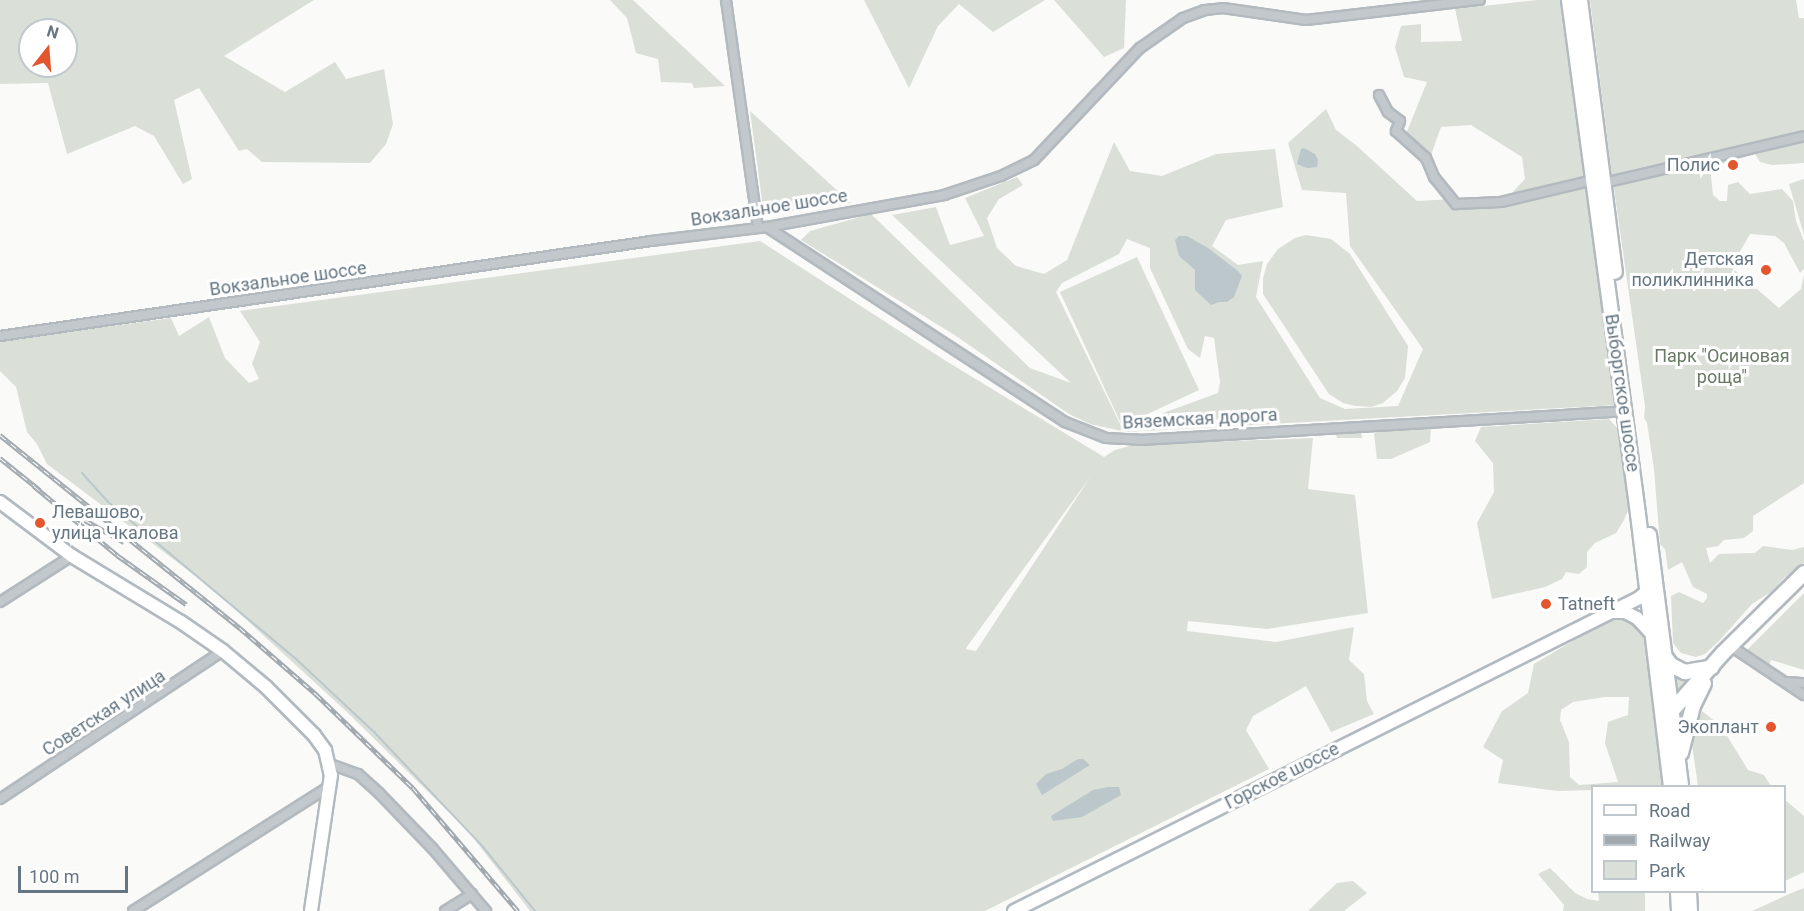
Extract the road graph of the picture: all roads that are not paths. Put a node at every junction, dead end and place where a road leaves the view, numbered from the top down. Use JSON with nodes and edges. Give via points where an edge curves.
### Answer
{"nodes":[{"id":1,"x":726,"y":0,"type":"edge"},
{"id":2,"x":1480,"y":0,"type":"edge"},
{"id":3,"x":1569,"y":0,"type":"edge"},
{"id":4,"x":1580,"y":0,"type":"edge"},
{"id":5,"x":1379,"y":94,"type":"dead end"},
{"id":6,"x":1804,"y":136,"type":"edge"},
{"id":7,"x":1599,"y":183,"type":"junction"},
{"id":8,"x":763,"y":228,"type":"junction"},
{"id":9,"x":0,"y":336,"type":"edge"},
{"id":10,"x":1624,"y":411,"type":"junction"},
{"id":11,"x":0,"y":502,"type":"edge"},
{"id":12,"x":72,"y":556,"type":"junction"},
{"id":13,"x":1804,"y":573,"type":"edge"},
{"id":14,"x":1804,"y":579,"type":"edge"},
{"id":15,"x":1649,"y":588,"type":"junction"},
{"id":16,"x":0,"y":602,"type":"edge"},
{"id":17,"x":1611,"y":612,"type":"junction"},
{"id":18,"x":1652,"y":633,"type":"junction"},
{"id":19,"x":1550,"y":641,"type":"junction"},
{"id":20,"x":1735,"y":649,"type":"junction"},
{"id":21,"x":223,"y":651,"type":"junction"},
{"id":22,"x":1665,"y":657,"type":"junction"},
{"id":23,"x":1712,"y":667,"type":"junction"},
{"id":24,"x":1788,"y":682,"type":"junction"},
{"id":25,"x":1804,"y":682,"type":"edge"},
{"id":26,"x":1704,"y":683,"type":"junction"},
{"id":27,"x":1804,"y":695,"type":"edge"},
{"id":28,"x":1670,"y":716,"type":"junction"},
{"id":29,"x":330,"y":764,"type":"junction"},
{"id":30,"x":1679,"y":764,"type":"junction"},
{"id":31,"x":1671,"y":785,"type":"edge"},
{"id":32,"x":1681,"y":785,"type":"edge"},
{"id":33,"x":330,"y":786,"type":"junction"},
{"id":34,"x":0,"y":799,"type":"edge"},
{"id":35,"x":1678,"y":893,"type":"edge"},
{"id":36,"x":1689,"y":893,"type":"edge"},
{"id":37,"x":472,"y":894,"type":"junction"},
{"id":38,"x":133,"y":911,"type":"edge"},
{"id":39,"x":311,"y":911,"type":"edge"},
{"id":40,"x":445,"y":911,"type":"edge"},
{"id":41,"x":486,"y":911,"type":"edge"},
{"id":42,"x":1014,"y":911,"type":"edge"},
{"id":43,"x":1679,"y":911,"type":"edge"},
{"id":44,"x":1690,"y":911,"type":"edge"}],
"edges":[{"from":1,"to":8,"type":"street"},
{"from":2,"to":8,"type":"street","name":"Вокзальное шоссе","via":[[1306,20],[1223,8],[1204,9],[1183,18],[1140,48],[1034,160],[944,195]]},
{"from":3,"to":7,"type":"main road","name":"Выборгское шоссе"},
{"from":4,"to":7,"type":"main road","name":"Выборгское шоссе"},
{"from":5,"to":7,"type":"street","via":[[1388,112],[1400,121],[1396,131],[1426,158],[1434,177],[1456,204],[1501,202],[1585,182]]},
{"from":6,"to":7,"type":"street"},
{"from":7,"to":10,"type":"main road","name":"Выборгское шоссе"},
{"from":7,"to":15,"type":"main road","name":"Выборгское шоссе"},
{"from":8,"to":9,"type":"street","name":"Вокзальное шоссе"},
{"from":8,"to":10,"type":"street","name":"Вяземская дорога","via":[[1065,423],[1106,438],[1140,440]]},
{"from":10,"to":15,"type":"main road","name":"Выборгское шоссе"},
{"from":11,"to":12,"type":"main road"},
{"from":12,"to":16,"type":"street"},
{"from":12,"to":21,"type":"main road"},
{"from":13,"to":23,"type":"main road"},
{"from":14,"to":20,"type":"main road"},
{"from":15,"to":17,"type":"main road","name":"Горское шоссе"},
{"from":15,"to":18,"type":"main road","name":"Выборгское шоссе"},
{"from":15,"to":19,"type":"main road","name":"Горское шоссе"},
{"from":15,"to":22,"type":"main road","name":"Выборгское шоссе"},
{"from":17,"to":18,"type":"main road","via":[[1637,618]]},
{"from":17,"to":19,"type":"main road","name":"Горское шоссе"},
{"from":18,"to":28,"type":"main road","name":"Выборгское шоссе"},
{"from":19,"to":42,"type":"main road","name":"Горское шоссе"},
{"from":20,"to":24,"type":"street"},
{"from":20,"to":26,"type":"main road"},
{"from":21,"to":29,"type":"main road","via":[[314,735]]},
{"from":21,"to":34,"type":"street","name":"Советская улица"},
{"from":22,"to":23,"type":"main road","via":[[1685,672]]},
{"from":22,"to":28,"type":"main road","name":"Выборгское шоссе"},
{"from":23,"to":28,"type":"main road"},
{"from":24,"to":25,"type":"street"},
{"from":24,"to":27,"type":"street"},
{"from":26,"to":28,"type":"main road"},
{"from":26,"to":30,"type":"main road","via":[[1693,706]]},
{"from":28,"to":30,"type":"main road","name":"Выборгское шоссе"},
{"from":28,"to":31,"type":"main road","name":"Выборгское шоссе"},
{"from":29,"to":33,"type":"main road"},
{"from":29,"to":37,"type":"street","via":[[358,774],[379,793]]},
{"from":30,"to":32,"type":"main road","name":"Выборгское шоссе"},
{"from":33,"to":38,"type":"street"},
{"from":33,"to":39,"type":"main road"},
{"from":35,"to":43,"type":"main road"},
{"from":36,"to":44,"type":"main road"},
{"from":37,"to":40,"type":"street"},
{"from":37,"to":41,"type":"street"}]}
